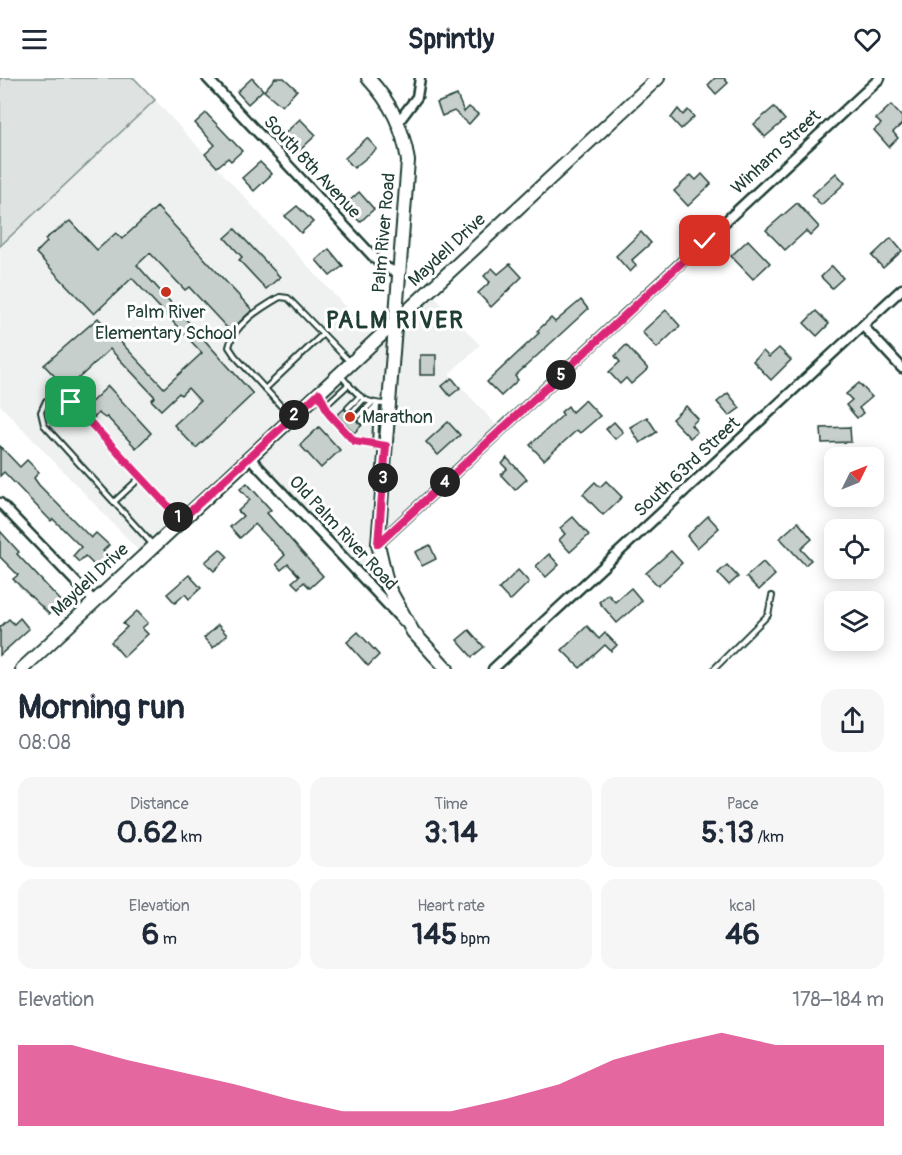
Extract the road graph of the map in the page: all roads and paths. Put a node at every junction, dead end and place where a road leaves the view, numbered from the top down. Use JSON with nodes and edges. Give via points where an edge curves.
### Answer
{"nodes":[{"id":1,"x":207,"y":78,"type":"edge"},
{"id":2,"x":368,"y":78,"type":"edge"},
{"id":3,"x":420,"y":78,"type":"edge"},
{"id":4,"x":658,"y":78,"type":"edge"},
{"id":5,"x":880,"y":78,"type":"edge"},
{"id":6,"x":399,"y":121,"type":"junction"},
{"id":7,"x":398,"y":273,"type":"junction"},
{"id":8,"x":902,"y":289,"type":"edge"},
{"id":9,"x":394,"y":324,"type":"junction"},
{"id":10,"x":863,"y":326,"type":"junction"},
{"id":11,"x":323,"y":334,"type":"junction"},
{"id":12,"x":351,"y":363,"type":"junction"},
{"id":13,"x":902,"y":368,"type":"edge"},
{"id":14,"x":340,"y":374,"type":"junction"},
{"id":15,"x":349,"y":384,"type":"junction"},
{"id":16,"x":265,"y":389,"type":"junction"},
{"id":17,"x":319,"y":393,"type":"junction"},
{"id":18,"x":360,"y":396,"type":"junction"},
{"id":19,"x":364,"y":399,"type":"junction"},
{"id":20,"x":371,"y":404,"type":"junction"},
{"id":21,"x":383,"y":404,"type":"junction"},
{"id":22,"x":325,"y":406,"type":"junction"},
{"id":23,"x":348,"y":408,"type":"dead end"},
{"id":24,"x":352,"y":412,"type":"dead end"},
{"id":25,"x":292,"y":417,"type":"junction"},
{"id":26,"x":380,"y":446,"type":"junction"},
{"id":27,"x":249,"y":457,"type":"junction"},
{"id":28,"x":141,"y":477,"type":"junction"},
{"id":29,"x":114,"y":502,"type":"junction"},
{"id":30,"x":0,"y":503,"type":"edge"},
{"id":31,"x":181,"y":520,"type":"junction"},
{"id":32,"x":378,"y":544,"type":"junction"},
{"id":33,"x":153,"y":546,"type":"junction"},
{"id":34,"x":772,"y":596,"type":"dead end"},
{"id":35,"x":94,"y":601,"type":"junction"},
{"id":36,"x":413,"y":632,"type":"junction"},
{"id":37,"x":22,"y":669,"type":"edge"},
{"id":38,"x":447,"y":669,"type":"edge"},
{"id":39,"x":493,"y":669,"type":"edge"},
{"id":40,"x":714,"y":669,"type":"edge"}],
"edges":[{"from":1,"to":7,"type":"street","name":"South 8th Avenue","via":[[381,265]]},
{"from":2,"to":6,"type":"street","name":"Palm River Road"},
{"from":3,"to":6,"type":"street","via":[[417,98]]},
{"from":4,"to":9,"type":"street","name":"Maydell Drive"},
{"from":5,"to":32,"type":"street","name":"Winham Street"},
{"from":6,"to":7,"type":"street","name":"Palm River Road","via":[[405,140],[408,183]]},
{"from":7,"to":9,"type":"street","name":"Palm River Road"},
{"from":8,"to":10,"type":"street","name":"South 63rd Street"},
{"from":9,"to":12,"type":"street","name":"Maydell Drive"},
{"from":9,"to":21,"type":"street","name":"Palm River Road"},
{"from":10,"to":13,"type":"street"},
{"from":10,"to":39,"type":"street","name":"South 63rd Street"},
{"from":11,"to":12,"type":"lane"},
{"from":11,"to":16,"type":"lane"},
{"from":11,"to":16,"type":"lane","via":[[288,298],[280,297],[231,336],[229,347]]},
{"from":12,"to":14,"type":"street","name":"Maydell Drive"},
{"from":14,"to":15,"type":"lane"},
{"from":14,"to":17,"type":"street","name":"Maydell Drive"},
{"from":15,"to":18,"type":"lane"},
{"from":15,"to":22,"type":"lane"},
{"from":16,"to":25,"type":"lane"},
{"from":17,"to":22,"type":"lane"},
{"from":17,"to":25,"type":"street","name":"Maydell Drive"},
{"from":18,"to":19,"type":"lane"},
{"from":18,"to":23,"type":"lane"},
{"from":19,"to":20,"type":"lane"},
{"from":19,"to":24,"type":"lane"},
{"from":20,"to":21,"type":"lane"},
{"from":20,"to":21,"type":"lane","via":[[359,419]]},
{"from":21,"to":26,"type":"street","name":"Palm River Road"},
{"from":22,"to":26,"type":"lane","via":[[354,441]]},
{"from":25,"to":27,"type":"street","name":"Maydell Drive"},
{"from":26,"to":32,"type":"street","name":"Palm River Road"},
{"from":27,"to":31,"type":"street","name":"Maydell Drive"},
{"from":27,"to":36,"type":"street","name":"Old Palm River Road"},
{"from":28,"to":29,"type":"lane"},
{"from":28,"to":29,"type":"lane","via":[[71,402],[58,396],[46,401],[41,412],[44,425]]},
{"from":28,"to":31,"type":"lane"},
{"from":29,"to":33,"type":"lane"},
{"from":30,"to":35,"type":"street"},
{"from":31,"to":33,"type":"street","name":"Maydell Drive"},
{"from":32,"to":36,"type":"street","name":"Palm River Road","via":[[388,587]]},
{"from":33,"to":35,"type":"street","name":"Maydell Drive"},
{"from":34,"to":40,"type":"lane","via":[[768,615]]},
{"from":35,"to":37,"type":"street","name":"Maydell Drive"},
{"from":36,"to":38,"type":"street","name":"Palm River Road"}]}
